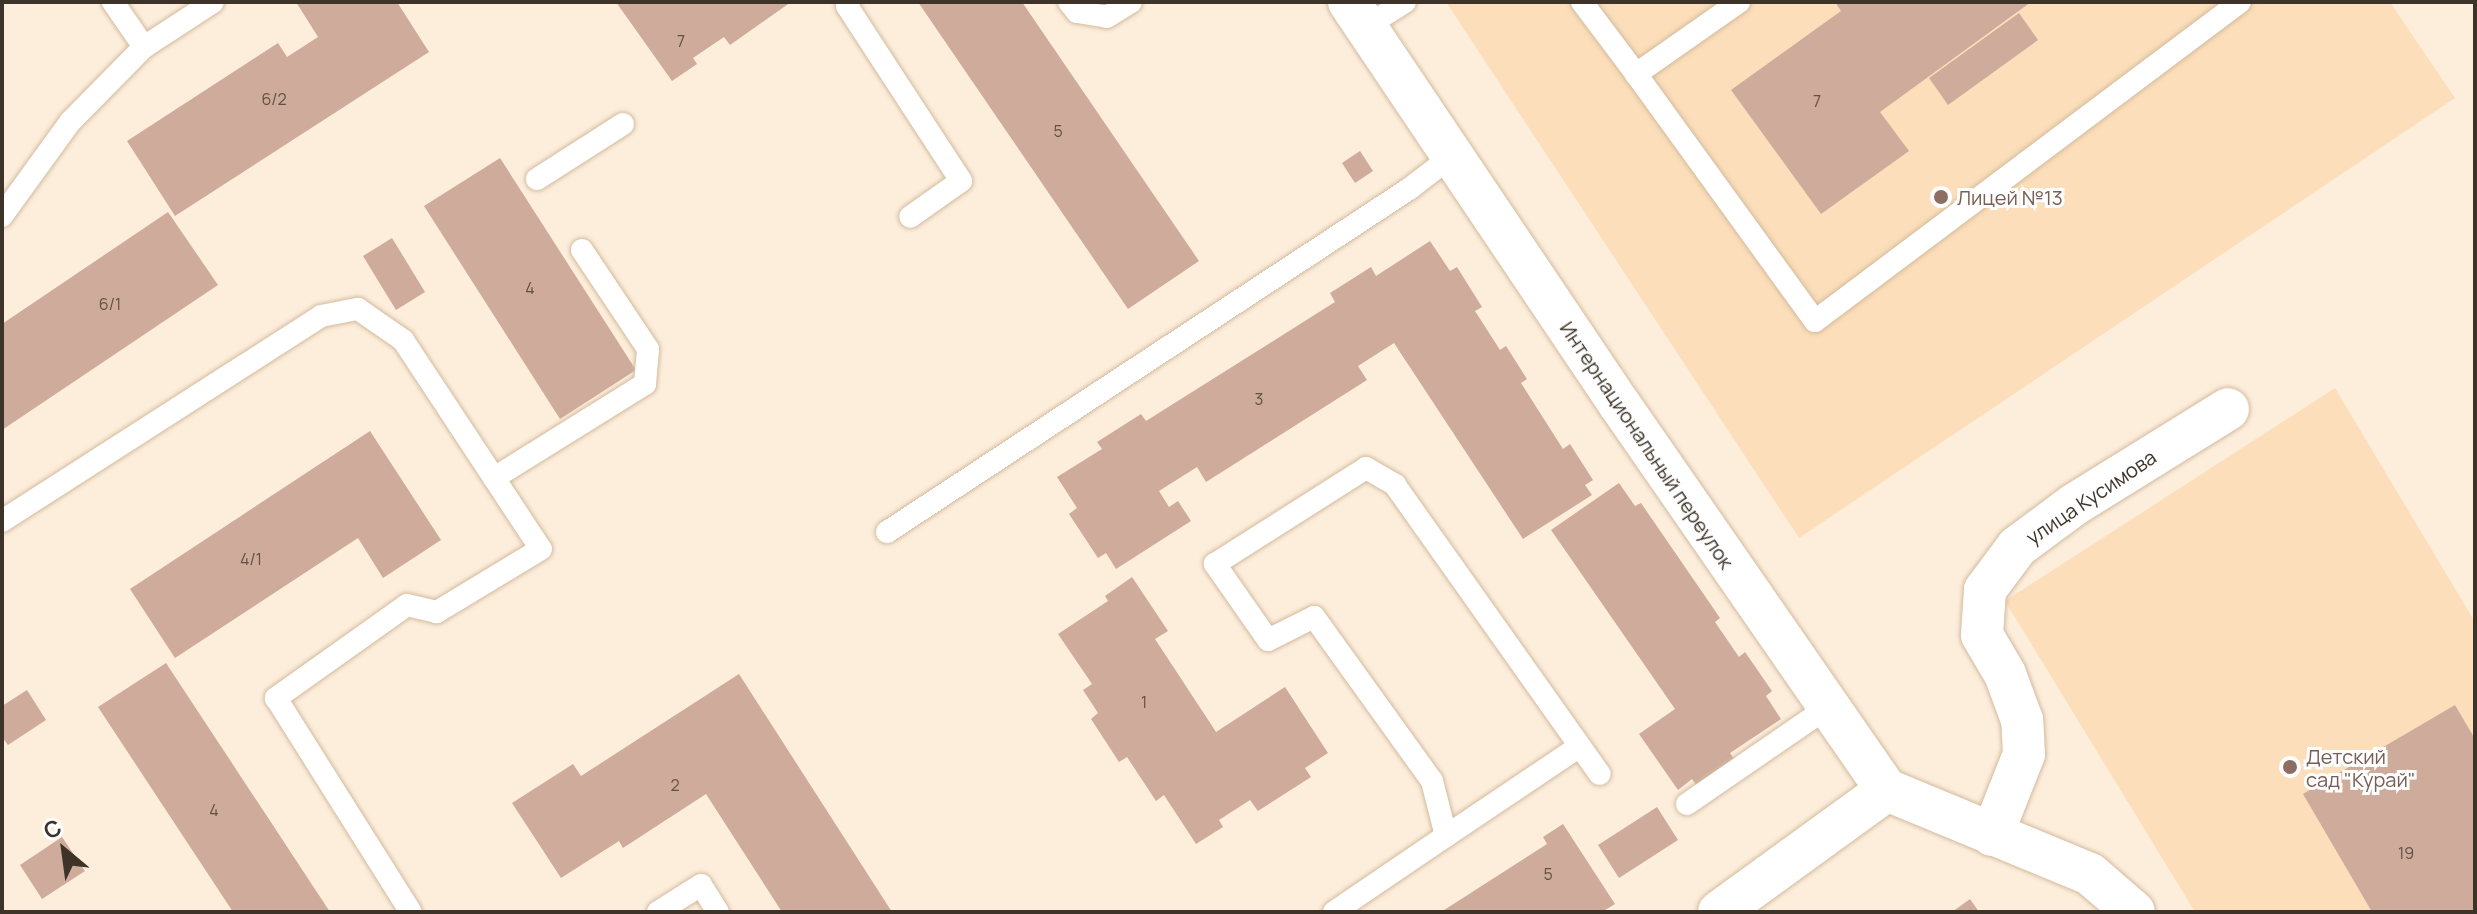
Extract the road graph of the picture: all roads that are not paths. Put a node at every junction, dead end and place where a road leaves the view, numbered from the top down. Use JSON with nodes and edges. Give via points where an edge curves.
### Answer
{"nodes":[{"id":1,"x":113,"y":2,"type":"edge"},
{"id":2,"x":213,"y":2,"type":"edge"},
{"id":3,"x":849,"y":2,"type":"edge"},
{"id":4,"x":1069,"y":2,"type":"edge"},
{"id":5,"x":1131,"y":2,"type":"edge"},
{"id":6,"x":1405,"y":2,"type":"edge"},
{"id":7,"x":1582,"y":2,"type":"edge"},
{"id":8,"x":1739,"y":2,"type":"edge"},
{"id":9,"x":2240,"y":2,"type":"edge"},
{"id":10,"x":1357,"y":14,"type":"edge"},
{"id":11,"x":144,"y":47,"type":"junction"},
{"id":12,"x":1636,"y":74,"type":"junction"},
{"id":13,"x":623,"y":124,"type":"dead end"},
{"id":14,"x":1452,"y":156,"type":"junction"},
{"id":15,"x":537,"y":179,"type":"dead end"},
{"id":16,"x":2,"y":216,"type":"edge"},
{"id":17,"x":910,"y":217,"type":"dead end"},
{"id":18,"x":582,"y":250,"type":"dead end"},
{"id":19,"x":2228,"y":409,"type":"dead end"},
{"id":20,"x":494,"y":478,"type":"junction"},
{"id":21,"x":2,"y":521,"type":"edge"},
{"id":22,"x":887,"y":532,"type":"dead end"},
{"id":23,"x":1828,"y":707,"type":"junction"},
{"id":24,"x":1580,"y":746,"type":"junction"},
{"id":25,"x":1600,"y":774,"type":"dead end"},
{"id":26,"x":1887,"y":790,"type":"junction"},
{"id":27,"x":1687,"y":804,"type":"dead end"},
{"id":28,"x":1992,"y":835,"type":"junction"},
{"id":29,"x":1446,"y":836,"type":"junction"},
{"id":30,"x":411,"y":912,"type":"edge"},
{"id":31,"x":658,"y":912,"type":"edge"},
{"id":32,"x":718,"y":912,"type":"edge"},
{"id":33,"x":1334,"y":912,"type":"edge"},
{"id":34,"x":1719,"y":912,"type":"edge"},
{"id":35,"x":2134,"y":912,"type":"edge"}],
"edges":[{"from":1,"to":11,"type":"lane"},
{"from":2,"to":11,"type":"lane"},
{"from":3,"to":17,"type":"lane","via":[[961,181]]},
{"from":4,"to":5,"type":"lane","via":[[1077,12],[1107,17]]},
{"from":6,"to":10,"type":"lane"},
{"from":7,"to":12,"type":"lane"},
{"from":8,"to":12,"type":"lane"},
{"from":9,"to":12,"type":"lane","via":[[1815,321]]},
{"from":10,"to":14,"type":"street","name":"Интернациональный переулок"},
{"from":11,"to":16,"type":"lane","via":[[70,122]]},
{"from":13,"to":15,"type":"lane"},
{"from":14,"to":22,"type":"lane"},
{"from":14,"to":23,"type":"street","name":"Интернациональный переулок"},
{"from":18,"to":20,"type":"lane","via":[[648,349],[645,384]]},
{"from":19,"to":28,"type":"street","name":"улица Кусимова","via":[[2075,504],[2017,547],[1985,590],[1982,635],[2005,674],[2022,720],[2024,754]]},
{"from":20,"to":21,"type":"lane","via":[[403,340],[358,309],[321,316]]},
{"from":20,"to":30,"type":"lane","via":[[541,549],[437,612],[407,605],[276,698]]},
{"from":23,"to":26,"type":"street","name":"Интернациональный переулок"},
{"from":23,"to":27,"type":"lane"},
{"from":24,"to":25,"type":"lane"},
{"from":24,"to":29,"type":"lane"},
{"from":24,"to":29,"type":"lane","via":[[1395,485],[1366,468],[1215,564],[1268,640],[1314,617],[1432,781]]},
{"from":26,"to":28,"type":"street"},
{"from":26,"to":34,"type":"street"},
{"from":28,"to":35,"type":"street","via":[[2090,874]]},
{"from":29,"to":33,"type":"lane"},
{"from":31,"to":32,"type":"lane","via":[[701,885]]}]}
